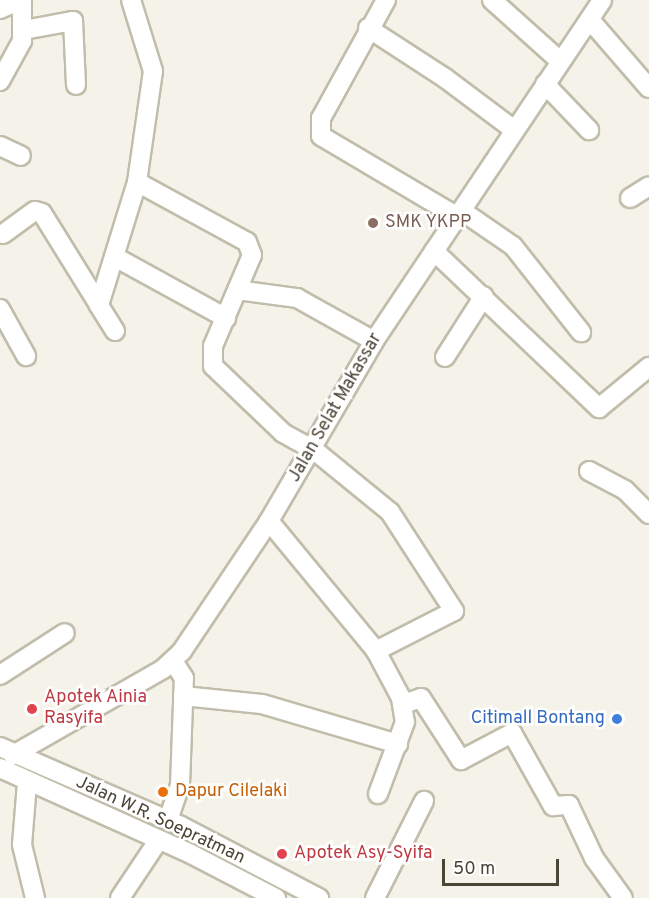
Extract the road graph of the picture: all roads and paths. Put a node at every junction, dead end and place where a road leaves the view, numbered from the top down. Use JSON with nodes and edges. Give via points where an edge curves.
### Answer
{"nodes":[{"id":1,"x":22,"y":0,"type":"edge"},
{"id":2,"x":132,"y":0,"type":"edge"},
{"id":3,"x":386,"y":0,"type":"edge"},
{"id":4,"x":492,"y":0,"type":"edge"},
{"id":5,"x":593,"y":7,"type":"edge"},
{"id":6,"x":0,"y":9,"type":"edge"},
{"id":7,"x":368,"y":28,"type":"junction"},
{"id":8,"x":24,"y":30,"type":"junction"},
{"id":9,"x":560,"y":61,"type":"junction"},
{"id":10,"x":0,"y":81,"type":"edge"},
{"id":11,"x":545,"y":84,"type":"junction"},
{"id":12,"x":76,"y":86,"type":"dead end"},
{"id":13,"x":649,"y":88,"type":"edge"},
{"id":14,"x":513,"y":129,"type":"junction"},
{"id":15,"x":589,"y":130,"type":"dead end"},
{"id":16,"x":0,"y":146,"type":"edge"},
{"id":17,"x":21,"y":156,"type":"dead end"},
{"id":18,"x":137,"y":182,"type":"junction"},
{"id":19,"x":649,"y":186,"type":"edge"},
{"id":20,"x":630,"y":198,"type":"dead end"},
{"id":21,"x":460,"y":214,"type":"junction"},
{"id":22,"x":1,"y":233,"type":"edge"},
{"id":23,"x":434,"y":251,"type":"junction"},
{"id":24,"x":116,"y":257,"type":"junction"},
{"id":25,"x":237,"y":290,"type":"junction"},
{"id":26,"x":484,"y":297,"type":"junction"},
{"id":27,"x":99,"y":305,"type":"junction"},
{"id":28,"x":0,"y":309,"type":"edge"},
{"id":29,"x":226,"y":318,"type":"junction"},
{"id":30,"x":115,"y":331,"type":"dead end"},
{"id":31,"x":581,"y":332,"type":"dead end"},
{"id":32,"x":374,"y":341,"type":"junction"},
{"id":33,"x":26,"y":356,"type":"dead end"},
{"id":34,"x":445,"y":357,"type":"dead end"},
{"id":35,"x":649,"y":367,"type":"edge"},
{"id":36,"x":314,"y":450,"type":"junction"},
{"id":37,"x":589,"y":471,"type":"dead end"},
{"id":38,"x":649,"y":514,"type":"edge"},
{"id":39,"x":269,"y":522,"type":"junction"},
{"id":40,"x":65,"y":633,"type":"dead end"},
{"id":41,"x":376,"y":651,"type":"junction"},
{"id":42,"x":173,"y":661,"type":"junction"},
{"id":43,"x":0,"y":675,"type":"edge"},
{"id":44,"x":183,"y":696,"type":"junction"},
{"id":45,"x":403,"y":704,"type":"junction"},
{"id":46,"x":398,"y":744,"type":"junction"},
{"id":47,"x":7,"y":751,"type":"edge"},
{"id":48,"x":0,"y":768,"type":"edge"},
{"id":49,"x":27,"y":783,"type":"junction"},
{"id":50,"x":378,"y":794,"type":"dead end"},
{"id":51,"x":424,"y":801,"type":"dead end"},
{"id":52,"x":168,"y":820,"type":"junction"},
{"id":53,"x":158,"y":841,"type":"junction"},
{"id":54,"x":238,"y":856,"type":"junction"},
{"id":55,"x":230,"y":874,"type":"junction"},
{"id":56,"x":35,"y":898,"type":"edge"},
{"id":57,"x":120,"y":898,"type":"edge"},
{"id":58,"x":276,"y":898,"type":"edge"},
{"id":59,"x":319,"y":898,"type":"edge"},
{"id":60,"x":375,"y":898,"type":"edge"},
{"id":61,"x":623,"y":898,"type":"edge"}],
"edges":[{"from":1,"to":6,"type":"street"},
{"from":1,"to":8,"type":"street"},
{"from":2,"to":18,"type":"street","via":[[153,71]]},
{"from":3,"to":7,"type":"street"},
{"from":4,"to":9,"type":"street"},
{"from":5,"to":9,"type":"street","name":"Jalan Selat Makassar"},
{"from":5,"to":13,"type":"street"},
{"from":7,"to":14,"type":"street","via":[[446,78]]},
{"from":7,"to":21,"type":"street","via":[[321,118],[321,136]]},
{"from":8,"to":10,"type":"street","via":[[19,51]]},
{"from":8,"to":12,"type":"street","via":[[73,21]]},
{"from":9,"to":11,"type":"street","name":"Jalan Selat Makassar"},
{"from":11,"to":14,"type":"street","name":"Jalan Selat Makassar"},
{"from":11,"to":15,"type":"street"},
{"from":14,"to":21,"type":"street","name":"Jalan Selat Makassar"},
{"from":16,"to":17,"type":"street"},
{"from":18,"to":24,"type":"street"},
{"from":18,"to":25,"type":"street","via":[[248,242],[252,255]]},
{"from":19,"to":20,"type":"street"},
{"from":21,"to":23,"type":"street","name":"Jalan Selat Makassar"},
{"from":21,"to":31,"type":"street","via":[[513,246]]},
{"from":22,"to":27,"type":"street","via":[[35,211],[42,213]]},
{"from":23,"to":26,"type":"street"},
{"from":23,"to":32,"type":"street","name":"Jalan Selat Makassar"},
{"from":24,"to":27,"type":"street"},
{"from":24,"to":29,"type":"street"},
{"from":25,"to":29,"type":"street"},
{"from":25,"to":32,"type":"street","via":[[297,298]]},
{"from":26,"to":34,"type":"street"},
{"from":26,"to":35,"type":"street","via":[[599,408]]},
{"from":27,"to":30,"type":"street"},
{"from":28,"to":33,"type":"street"},
{"from":29,"to":36,"type":"street","via":[[210,355],[213,366],[283,433]]},
{"from":32,"to":36,"type":"street","name":"Jalan Selat Makassar"},
{"from":36,"to":39,"type":"street","name":"Jalan Selat Makassar"},
{"from":36,"to":41,"type":"street","via":[[390,512],[454,611]]},
{"from":37,"to":38,"type":"street","via":[[625,490]]},
{"from":39,"to":41,"type":"street"},
{"from":39,"to":42,"type":"street","name":"Jalan Selat Makassar"},
{"from":40,"to":43,"type":"street"},
{"from":41,"to":45,"type":"street"},
{"from":42,"to":44,"type":"street","via":[[183,674]]},
{"from":42,"to":47,"type":"street","name":"Jalan Selat Makassar"},
{"from":44,"to":46,"type":"street","via":[[262,704]]},
{"from":44,"to":52,"type":"street","via":[[180,785]]},
{"from":45,"to":46,"type":"street","via":[[405,722]]},
{"from":45,"to":61,"type":"street","via":[[421,698],[461,760],[512,733],[553,806],[568,805],[594,858]]},
{"from":46,"to":50,"type":"street"},
{"from":47,"to":52,"type":"street","name":"Jalan W.R. Soepratman"},
{"from":48,"to":49,"type":"street","name":"Jalan W.R. Soepratman"},
{"from":49,"to":53,"type":"street","name":"Jalan W.R. Soepratman"},
{"from":49,"to":56,"type":"street","via":[[22,845]]},
{"from":51,"to":60,"type":"street"},
{"from":52,"to":54,"type":"street","name":"Jalan W.R. Soepratman"},
{"from":53,"to":55,"type":"street","name":"Jalan W.R. Soepratman"},
{"from":53,"to":57,"type":"street"},
{"from":54,"to":55,"type":"street"},
{"from":54,"to":59,"type":"street","name":"Jalan W.R. Soepratman"},
{"from":55,"to":58,"type":"street","name":"Jalan W.R. Soepratman"}]}
